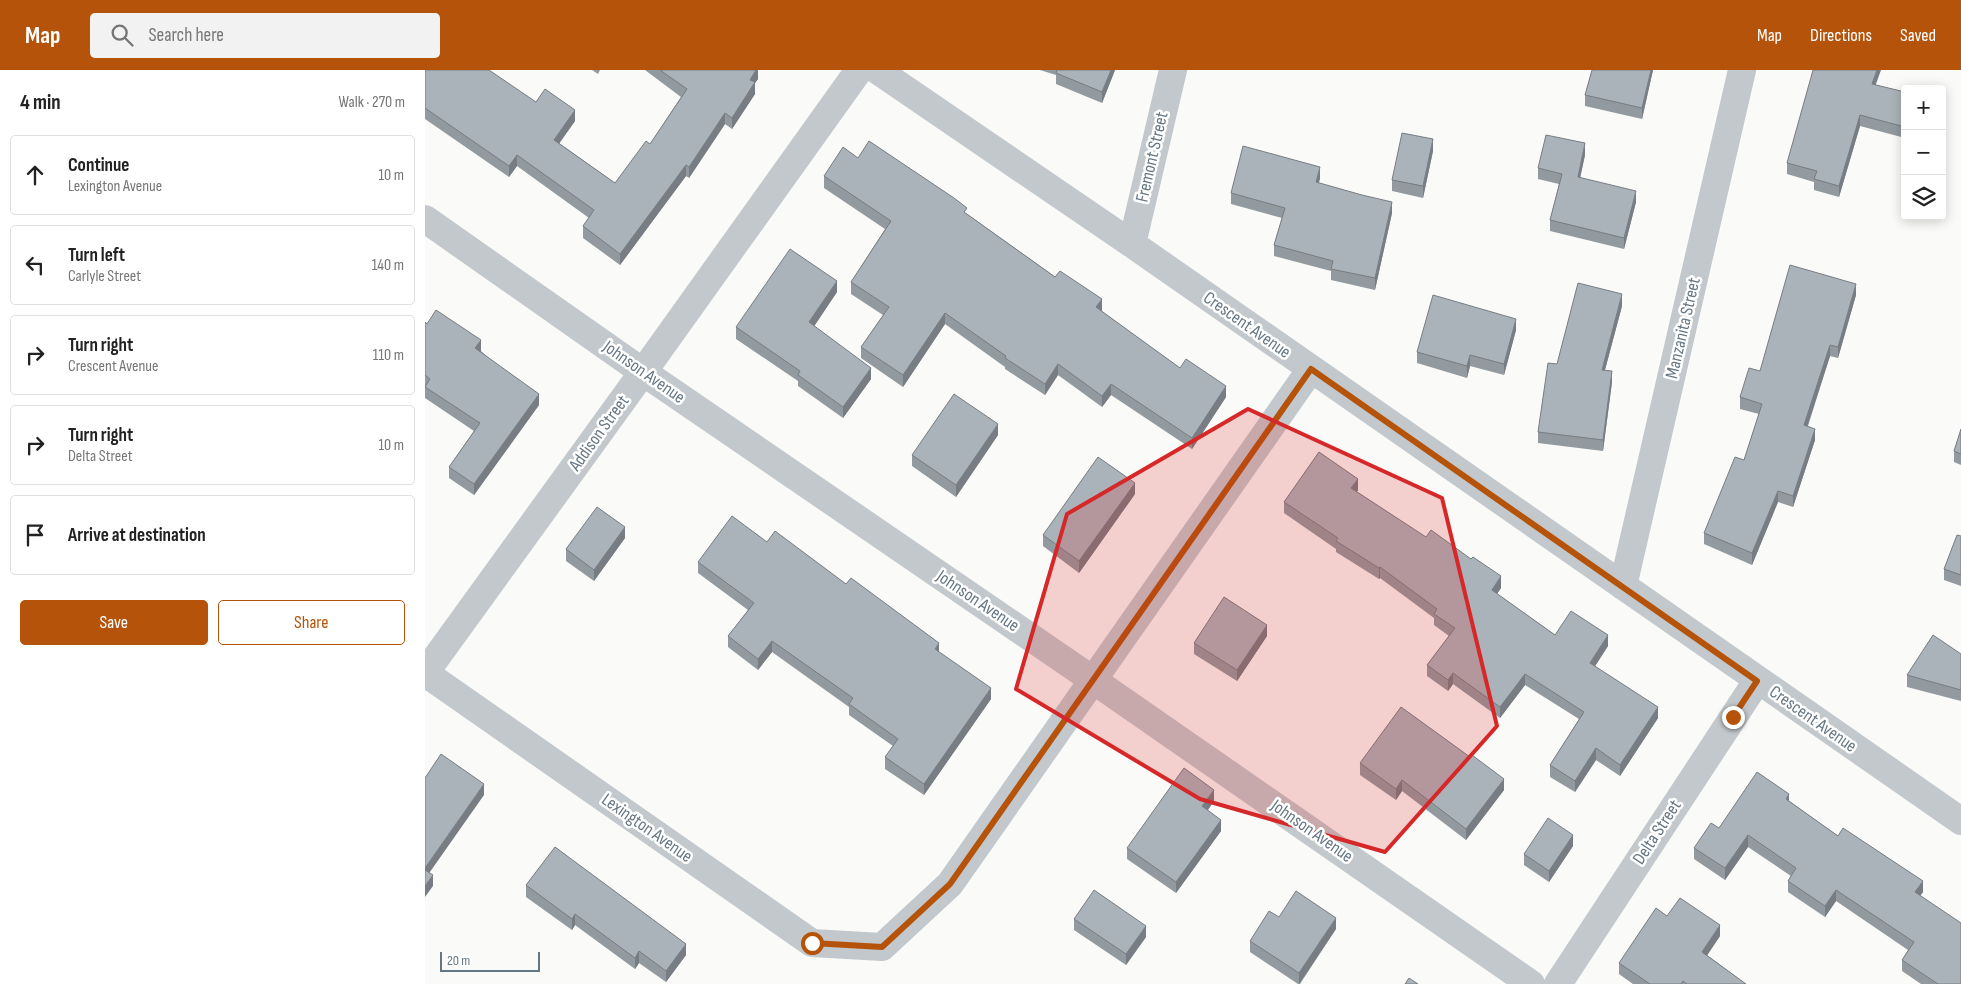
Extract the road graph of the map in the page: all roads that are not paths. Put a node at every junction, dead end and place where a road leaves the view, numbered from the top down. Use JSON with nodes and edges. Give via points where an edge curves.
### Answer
{"nodes":[{"id":1,"x":859,"y":70,"type":"edge"},
{"id":2,"x":877,"y":70,"type":"edge"},
{"id":3,"x":1173,"y":70,"type":"edge"},
{"id":4,"x":1742,"y":70,"type":"edge"},
{"id":5,"x":425,"y":219,"type":"edge"},
{"id":6,"x":1132,"y":244,"type":"junction"},
{"id":7,"x":1311,"y":369,"type":"junction"},
{"id":8,"x":643,"y":372,"type":"junction"},
{"id":9,"x":1623,"y":586,"type":"junction"},
{"id":10,"x":425,"y":673,"type":"edge"},
{"id":11,"x":1093,"y":680,"type":"junction"},
{"id":12,"x":1757,"y":681,"type":"junction"},
{"id":13,"x":1961,"y":821,"type":"edge"},
{"id":14,"x":1531,"y":984,"type":"edge"},
{"id":15,"x":1558,"y":984,"type":"edge"}],
"edges":[{"from":1,"to":8,"type":"street","name":"Addison Street"},
{"from":2,"to":6,"type":"street","name":"Crescent Avenue"},
{"from":3,"to":6,"type":"street","name":"Fremont Street"},
{"from":4,"to":9,"type":"street","name":"Manzanita Street"},
{"from":5,"to":8,"type":"street","name":"Johnson Avenue"},
{"from":6,"to":7,"type":"street","name":"Crescent Avenue"},
{"from":7,"to":9,"type":"street","name":"Crescent Avenue"},
{"from":7,"to":11,"type":"street"},
{"from":8,"to":10,"type":"street","name":"Addison Street"},
{"from":8,"to":11,"type":"street","name":"Johnson Avenue"},
{"from":9,"to":12,"type":"street","name":"Crescent Avenue"},
{"from":10,"to":11,"type":"street","name":"Lexington Avenue","via":[[812,943],[882,947],[950,884]]},
{"from":11,"to":14,"type":"street","name":"Johnson Avenue"},
{"from":12,"to":13,"type":"street","name":"Crescent Avenue"},
{"from":12,"to":15,"type":"street","name":"Delta Street"}]}
